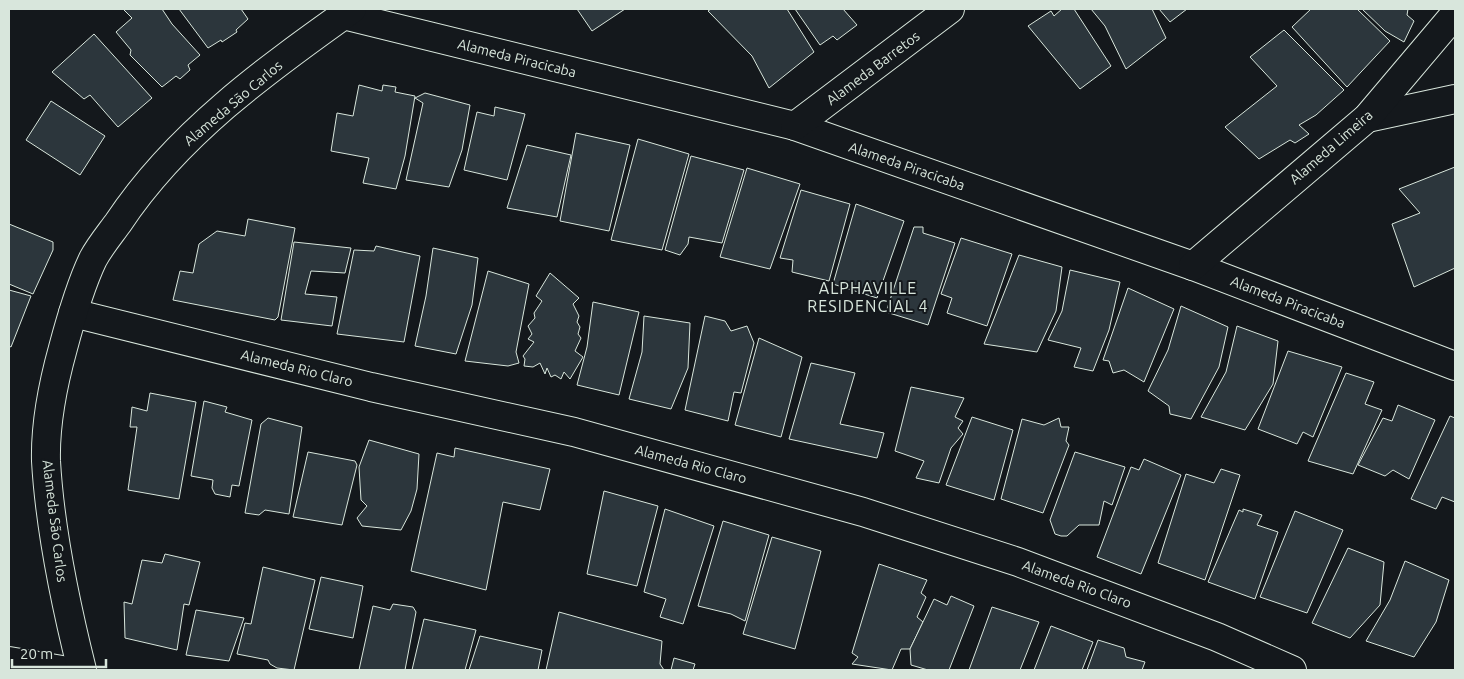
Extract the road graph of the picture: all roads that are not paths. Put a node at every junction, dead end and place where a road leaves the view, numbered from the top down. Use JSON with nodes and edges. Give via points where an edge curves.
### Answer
{"nodes":[{"id":1,"x":950,"y":9,"type":"edge"},
{"id":2,"x":348,"y":12,"type":"edge"},
{"id":3,"x":1455,"y":14,"type":"edge"},
{"id":4,"x":1455,"y":100,"type":"edge"},
{"id":5,"x":1367,"y":118,"type":"junction"},
{"id":6,"x":795,"y":126,"type":"junction"},
{"id":7,"x":1193,"y":266,"type":"junction"},
{"id":8,"x":73,"y":313,"type":"junction"},
{"id":9,"x":1455,"y":366,"type":"edge"},
{"id":10,"x":9,"y":661,"type":"edge"},
{"id":11,"x":62,"y":670,"type":"edge"},
{"id":12,"x":82,"y":670,"type":"edge"},
{"id":13,"x":1292,"y":670,"type":"edge"}],
"edges":[{"from":1,"to":6,"type":"street","name":"Alameda Barretos"},
{"from":2,"to":6,"type":"street","name":"Alameda Piracicaba"},
{"from":2,"to":8,"type":"street","name":"Alameda São Carlos","via":[[259,78],[197,130],[140,189],[94,258]]},
{"from":3,"to":5,"type":"street","name":"Alameda Limeira"},
{"from":4,"to":5,"type":"street"},
{"from":5,"to":7,"type":"street","name":"Alameda Limeira"},
{"from":6,"to":7,"type":"street","name":"Alameda Piracicaba"},
{"from":7,"to":9,"type":"street","name":"Alameda Piracicaba"},
{"from":8,"to":12,"type":"street","name":"Alameda São Carlos","via":[[52,389],[46,460],[70,625]]},
{"from":8,"to":13,"type":"street","name":"Alameda Rio Claro","via":[[574,432],[863,512],[1018,562],[1217,637]]},
{"from":10,"to":11,"type":"street"}]}
